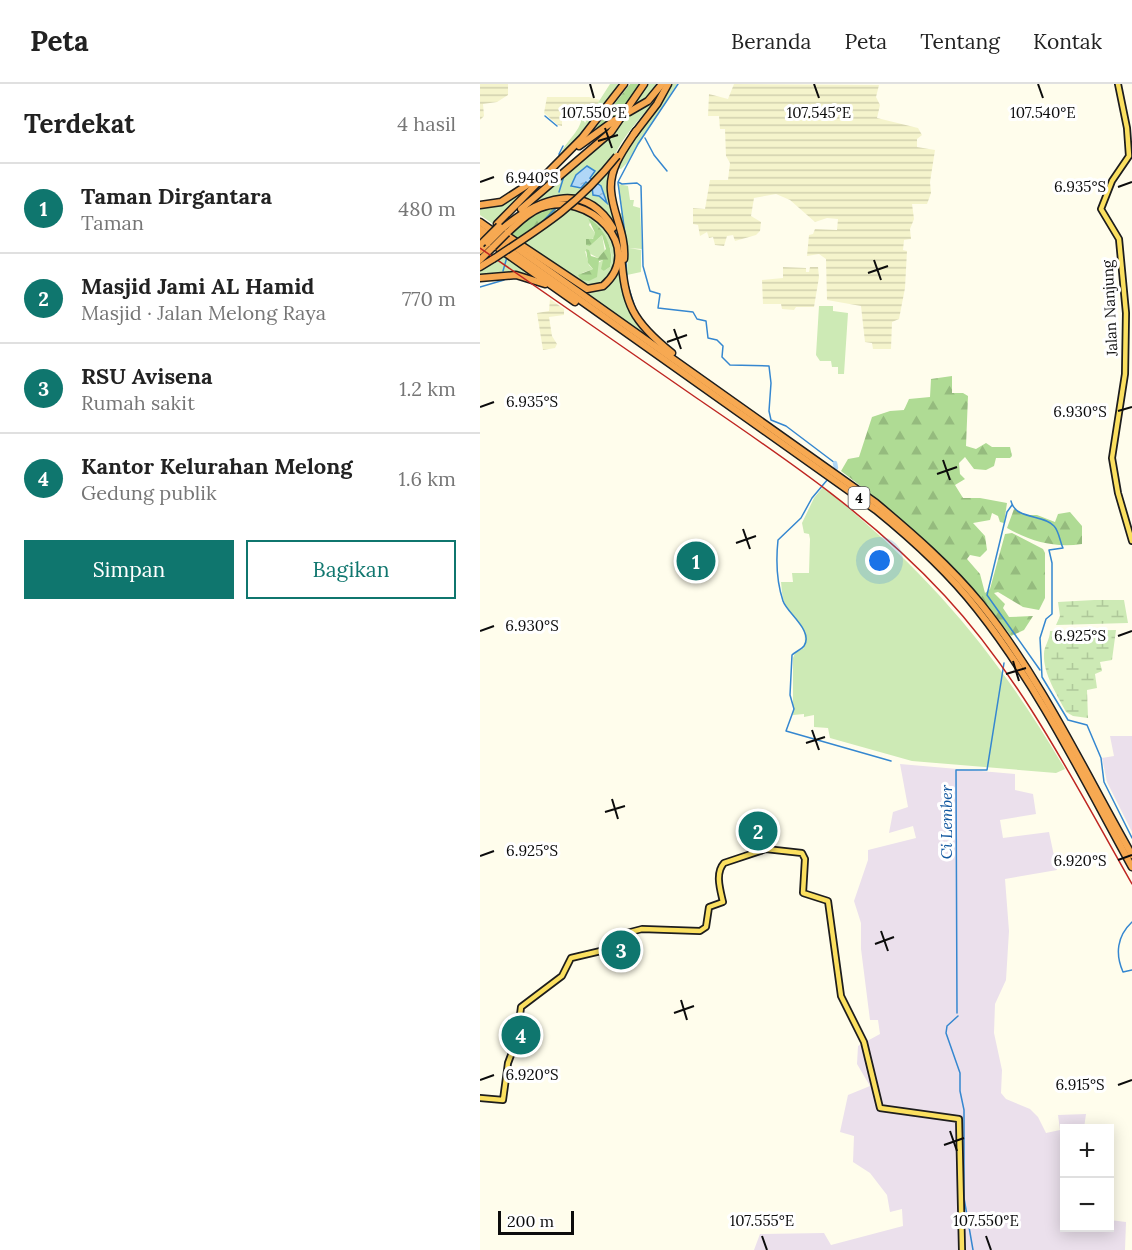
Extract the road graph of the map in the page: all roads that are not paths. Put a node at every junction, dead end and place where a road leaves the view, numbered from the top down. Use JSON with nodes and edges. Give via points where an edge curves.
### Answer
{"nodes":[{"id":1,"x":624,"y":84,"type":"edge"},
{"id":2,"x":644,"y":84,"type":"edge"},
{"id":3,"x":662,"y":84,"type":"edge"},
{"id":4,"x":668,"y":84,"type":"edge"},
{"id":5,"x":1118,"y":84,"type":"edge"},
{"id":6,"x":629,"y":112,"type":"dead end"},
{"id":7,"x":615,"y":120,"type":"dead end"},
{"id":8,"x":584,"y":139,"type":"junction"},
{"id":9,"x":619,"y":156,"type":"junction"},
{"id":10,"x":554,"y":167,"type":"junction"},
{"id":11,"x":480,"y":205,"type":"edge"},
{"id":12,"x":480,"y":217,"type":"edge"},
{"id":13,"x":480,"y":222,"type":"edge"},
{"id":14,"x":480,"y":229,"type":"edge"},
{"id":15,"x":501,"y":229,"type":"junction"},
{"id":16,"x":480,"y":235,"type":"edge"},
{"id":17,"x":484,"y":245,"type":"edge"},
{"id":18,"x":480,"y":260,"type":"edge"},
{"id":19,"x":480,"y":267,"type":"edge"},
{"id":20,"x":480,"y":278,"type":"edge"},
{"id":21,"x":623,"y":284,"type":"junction"},
{"id":22,"x":572,"y":299,"type":"junction"},
{"id":23,"x":658,"y":356,"type":"junction"},
{"id":24,"x":703,"y":380,"type":"junction"},
{"id":25,"x":1132,"y":541,"type":"edge"},
{"id":26,"x":1132,"y":855,"type":"edge"},
{"id":27,"x":1132,"y":867,"type":"edge"},
{"id":28,"x":480,"y":1098,"type":"edge"},
{"id":29,"x":962,"y":1250,"type":"edge"}],
"edges":[{"from":1,"to":8,"type":"highway"},
{"from":2,"to":15,"type":"highway","via":[[622,118],[595,147]]},
{"from":3,"to":6,"type":"highway","via":[[648,101]]},
{"from":4,"to":9,"type":"highway"},
{"from":5,"to":25,"type":"main road","name":"Jalan Nanjung","via":[[1129,156],[1101,206],[1119,239],[1125,314],[1124,383],[1112,458]]},
{"from":7,"to":8,"type":"highway"},
{"from":8,"to":10,"type":"highway"},
{"from":8,"to":10,"type":"highway"},
{"from":9,"to":19,"type":"highway","bridge":true,"via":[[570,207]]},
{"from":9,"to":21,"type":"highway","via":[[611,188],[623,233]]},
{"from":10,"to":11,"type":"highway","via":[[506,200]]},
{"from":10,"to":15,"type":"highway"},
{"from":12,"to":15,"type":"highway","via":[[587,289],[603,286],[615,269],[617,251],[611,232],[597,216],[580,207],[543,207]]},
{"from":13,"to":24,"type":"highway","number":"4"},
{"from":14,"to":23,"type":"highway","number":"4"},
{"from":15,"to":17,"type":"highway","bridge":true},
{"from":15,"to":21,"type":"highway","via":[[543,201],[567,198],[586,203],[604,216],[616,236]]},
{"from":16,"to":22,"type":"highway"},
{"from":17,"to":18,"type":"highway"},
{"from":20,"to":22,"type":"highway","via":[[503,274],[527,277]]},
{"from":21,"to":24,"type":"highway","via":[[627,303],[639,324]]},
{"from":22,"to":23,"type":"highway"},
{"from":23,"to":27,"type":"highway","number":"4","via":[[876,510],[951,579],[1028,681]]},
{"from":24,"to":26,"type":"highway","number":"4","via":[[876,503],[954,574],[1021,658]]},
{"from":28,"to":29,"type":"main road","via":[[503,1100],[522,1005],[562,976],[571,958],[606,949],[615,936],[642,929],[700,931],[706,927],[709,907],[723,902],[719,885],[723,864],[762,850],[794,850],[805,856],[803,894],[828,901],[840,988],[864,1042],[881,1108],[958,1118]]}]}
